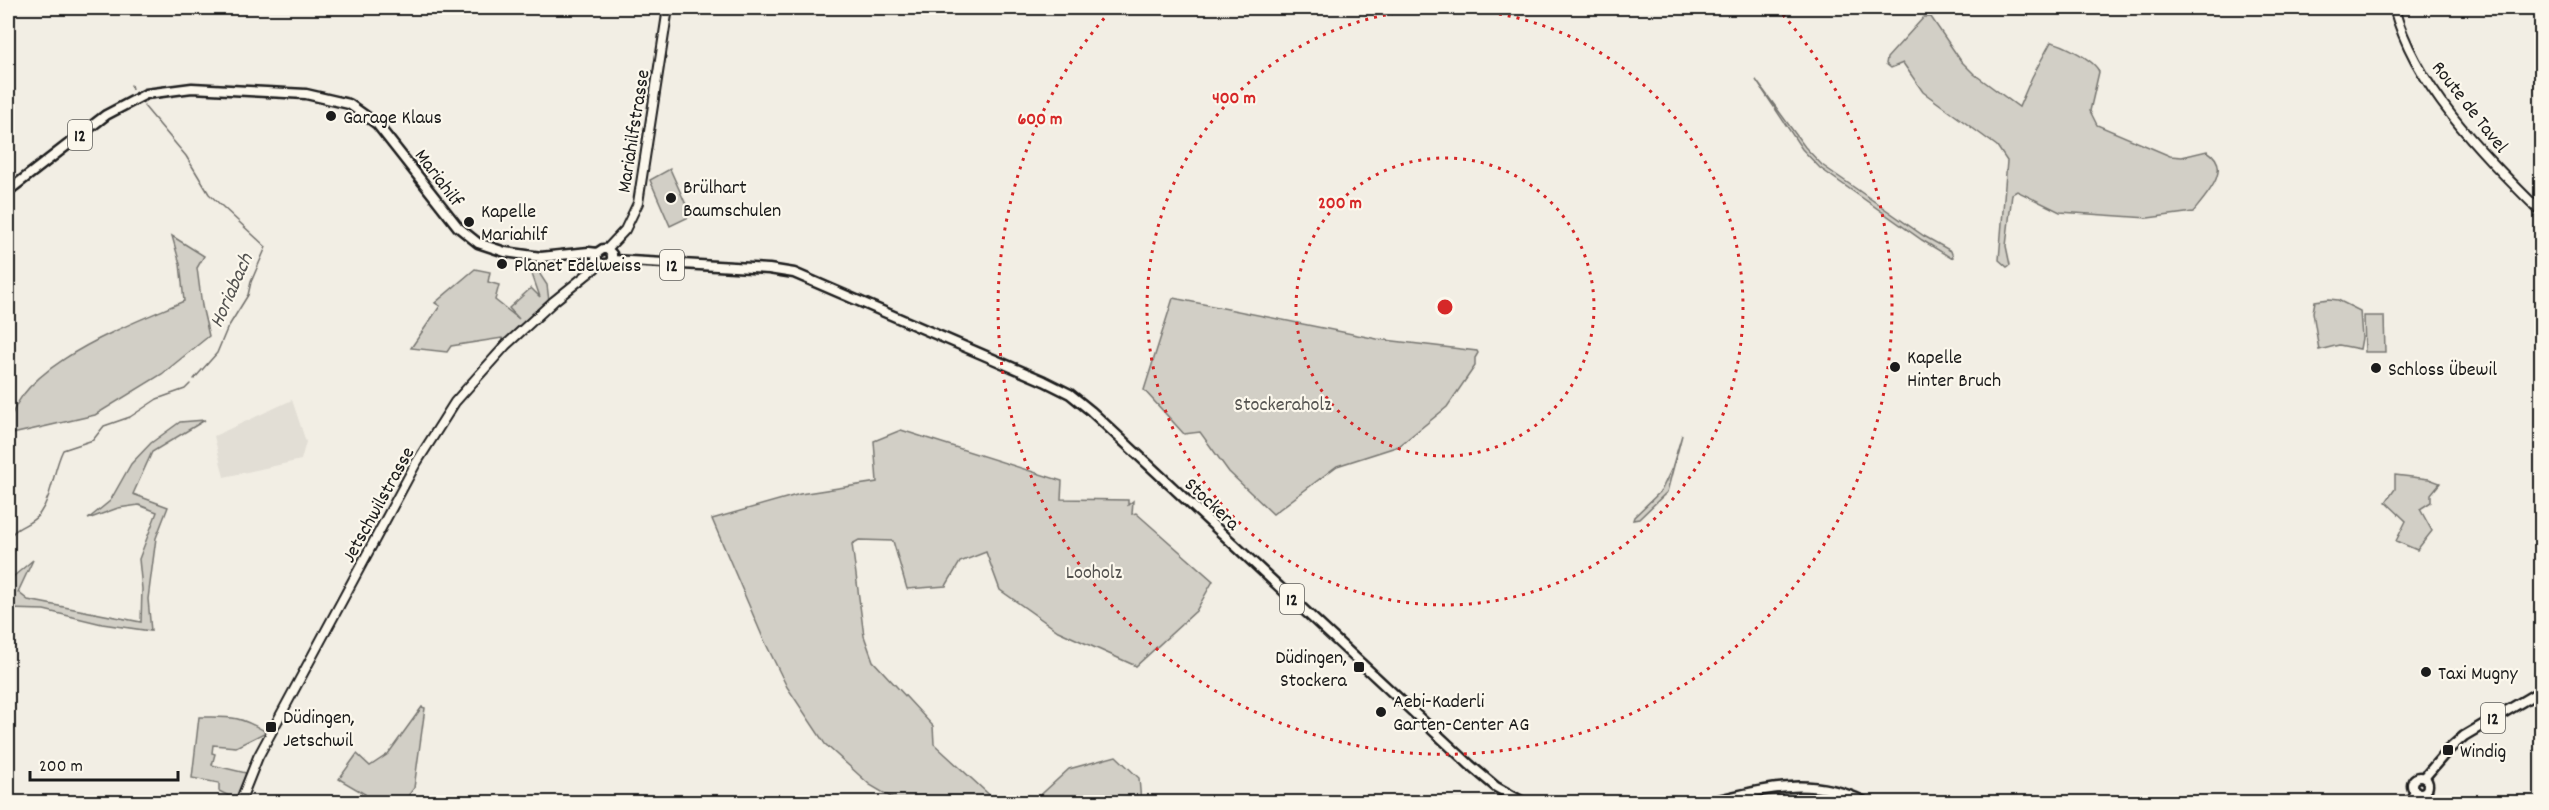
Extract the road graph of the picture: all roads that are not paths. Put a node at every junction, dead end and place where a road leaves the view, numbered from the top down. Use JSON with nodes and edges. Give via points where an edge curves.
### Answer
{"nodes":[{"id":1,"x":668,"y":8,"type":"edge"},
{"id":2,"x":2394,"y":8,"type":"edge"},
{"id":3,"x":8,"y":191,"type":"edge"},
{"id":4,"x":2541,"y":213,"type":"edge"},
{"id":5,"x":607,"y":249,"type":"junction"},
{"id":6,"x":597,"y":253,"type":"junction"},
{"id":7,"x":612,"y":260,"type":"junction"},
{"id":8,"x":600,"y":264,"type":"junction"},
{"id":9,"x":2541,"y":690,"type":"edge"},
{"id":10,"x":1726,"y":801,"type":"edge"},
{"id":11,"x":240,"y":802,"type":"edge"},
{"id":12,"x":1523,"y":802,"type":"edge"},
{"id":13,"x":1711,"y":802,"type":"edge"},
{"id":14,"x":1865,"y":802,"type":"edge"},
{"id":15,"x":2409,"y":802,"type":"edge"}],
"edges":[{"from":1,"to":5,"type":"main road","name":"Mariahilfstrasse","via":[[638,203],[625,230]]},
{"from":2,"to":4,"type":"main road","name":"Route de Tavel","via":[[2412,53],[2443,102]]},
{"from":3,"to":6,"type":"main road","name":"Mariahilf","number":"12","via":[[113,110],[134,99],[159,91],[192,88],[295,93],[343,102],[366,115],[382,129],[452,220],[471,238],[505,252],[536,257]]},
{"from":5,"to":6,"type":"main road","number":"12"},
{"from":5,"to":7,"type":"main road"},
{"from":6,"to":8,"type":"main road"},
{"from":7,"to":8,"type":"main road","number":"12"},
{"from":7,"to":12,"type":"main road","name":"Stockera","number":"12","via":[[800,275],[1044,381],[1080,401],[1470,765],[1500,790]]},
{"from":8,"to":11,"type":"main road","name":"Jetschwilstrasse","via":[[506,345],[455,402],[415,465],[254,766]]},
{"from":9,"to":15,"type":"main road","number":"12","via":[[2464,736],[2424,778],[2414,781],[2416,791]]},
{"from":10,"to":13,"type":"main road"},
{"from":10,"to":14,"type":"main road","via":[[1790,786],[1816,786]]}]}
